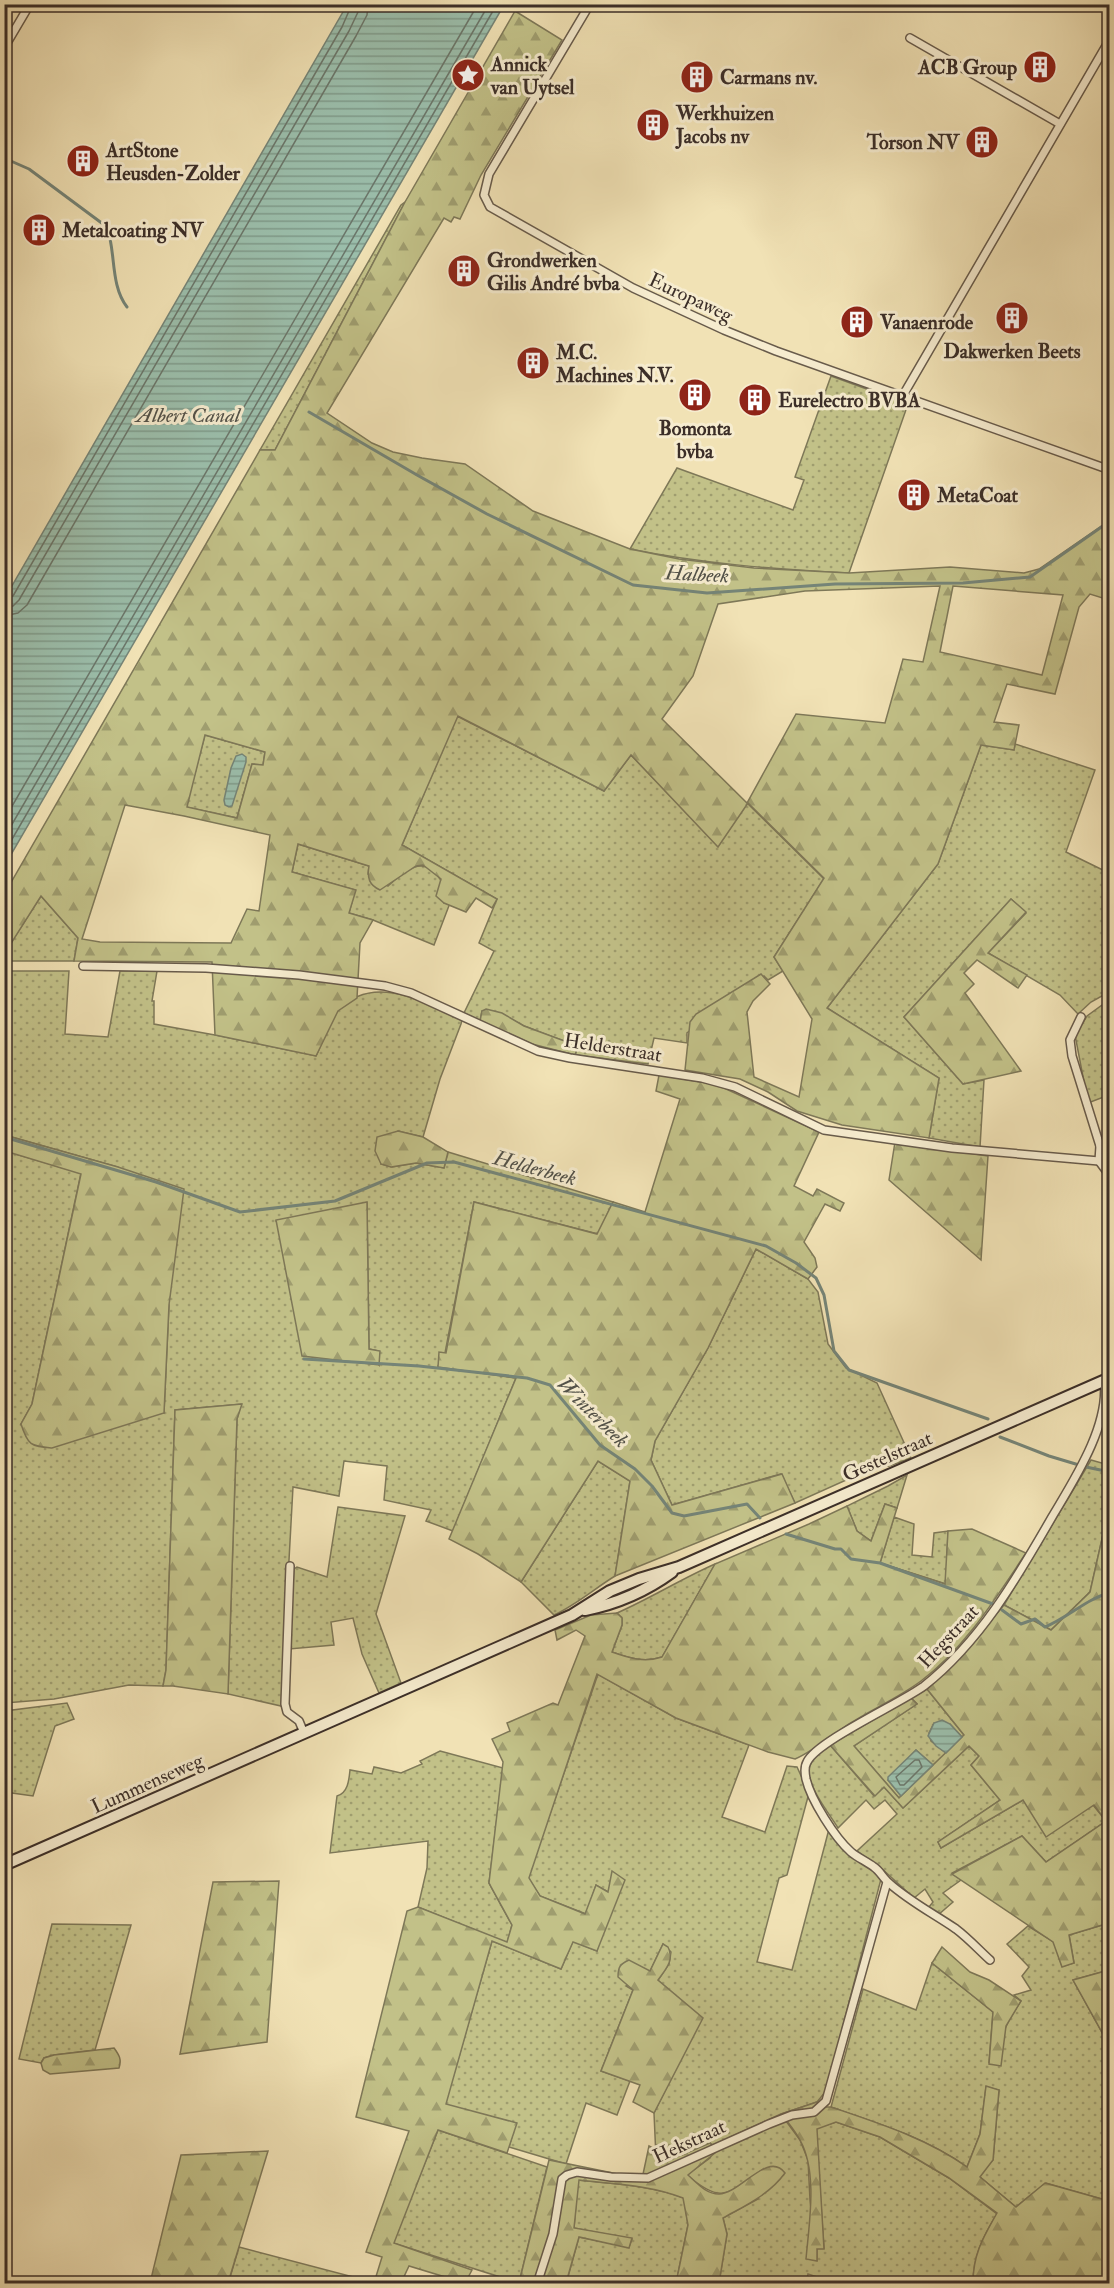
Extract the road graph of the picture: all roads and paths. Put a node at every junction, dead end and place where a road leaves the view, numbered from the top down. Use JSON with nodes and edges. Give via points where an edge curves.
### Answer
{"nodes":[{"id":1,"x":30,"y":4,"type":"edge"},
{"id":2,"x":590,"y":4,"type":"edge"},
{"id":3,"x":910,"y":38,"type":"dead end"},
{"id":4,"x":1110,"y":39,"type":"edge"},
{"id":5,"x":4,"y":48,"type":"edge"},
{"id":6,"x":1060,"y":124,"type":"junction"},
{"id":7,"x":902,"y":397,"type":"junction"},
{"id":8,"x":1110,"y":470,"type":"edge"},
{"id":9,"x":83,"y":966,"type":"dead end"},
{"id":10,"x":1081,"y":1017,"type":"dead end"},
{"id":11,"x":1110,"y":1143,"type":"edge"},
{"id":12,"x":1100,"y":1146,"type":"junction"},
{"id":13,"x":1099,"y":1161,"type":"junction"},
{"id":14,"x":1110,"y":1176,"type":"edge"},
{"id":15,"x":1107,"y":1379,"type":"edge"},
{"id":16,"x":290,"y":1566,"type":"dead end"},
{"id":17,"x":575,"y":1613,"type":"joint"},
{"id":18,"x":304,"y":1733,"type":"junction"},
{"id":19,"x":4,"y":1865,"type":"edge"},
{"id":20,"x":887,"y":1882,"type":"junction"},
{"id":21,"x":990,"y":1960,"type":"dead end"},
{"id":22,"x":537,"y":2283,"type":"edge"}],
"edges":[{"from":1,"to":5,"type":"street"},
{"from":2,"to":7,"type":"street","name":"Europaweg","via":[[489,174],[484,195],[490,207],[676,309]]},
{"from":3,"to":6,"type":"street"},
{"from":4,"to":6,"type":"street"},
{"from":6,"to":7,"type":"street"},
{"from":7,"to":8,"type":"street","name":"Europaweg"},
{"from":9,"to":13,"type":"street","name":"Helderstraat","via":[[206,968],[386,986],[411,993],[538,1051],[735,1087],[824,1130],[952,1148]]},
{"from":10,"to":12,"type":"street","via":[[1070,1040],[1072,1056]]},
{"from":11,"to":12,"type":"street"},
{"from":12,"to":13,"type":"street"},
{"from":13,"to":14,"type":"street"},
{"from":15,"to":17,"type":"main road","name":"Gestelstraat","via":[[680,1567],[645,1589]]},
{"from":15,"to":20,"type":"street","name":"Hegstraat","via":[[1104,1404],[1087,1458],[1003,1599],[979,1630],[923,1687],[829,1742],[807,1760],[806,1781],[831,1827],[851,1852],[874,1867]]},
{"from":16,"to":18,"type":"street","via":[[285,1704]]},
{"from":17,"to":18,"type":"main road","name":"Lummenseweg"},
{"from":18,"to":19,"type":"main road","name":"Lummenseweg"},
{"from":20,"to":21,"type":"street","name":"Hegstraat","via":[[959,1932]]},
{"from":20,"to":22,"type":"street","name":"Hekstraat","via":[[826,2101],[814,2112],[792,2115],[648,2178],[577,2172],[567,2175],[562,2179],[553,2234]]}]}
